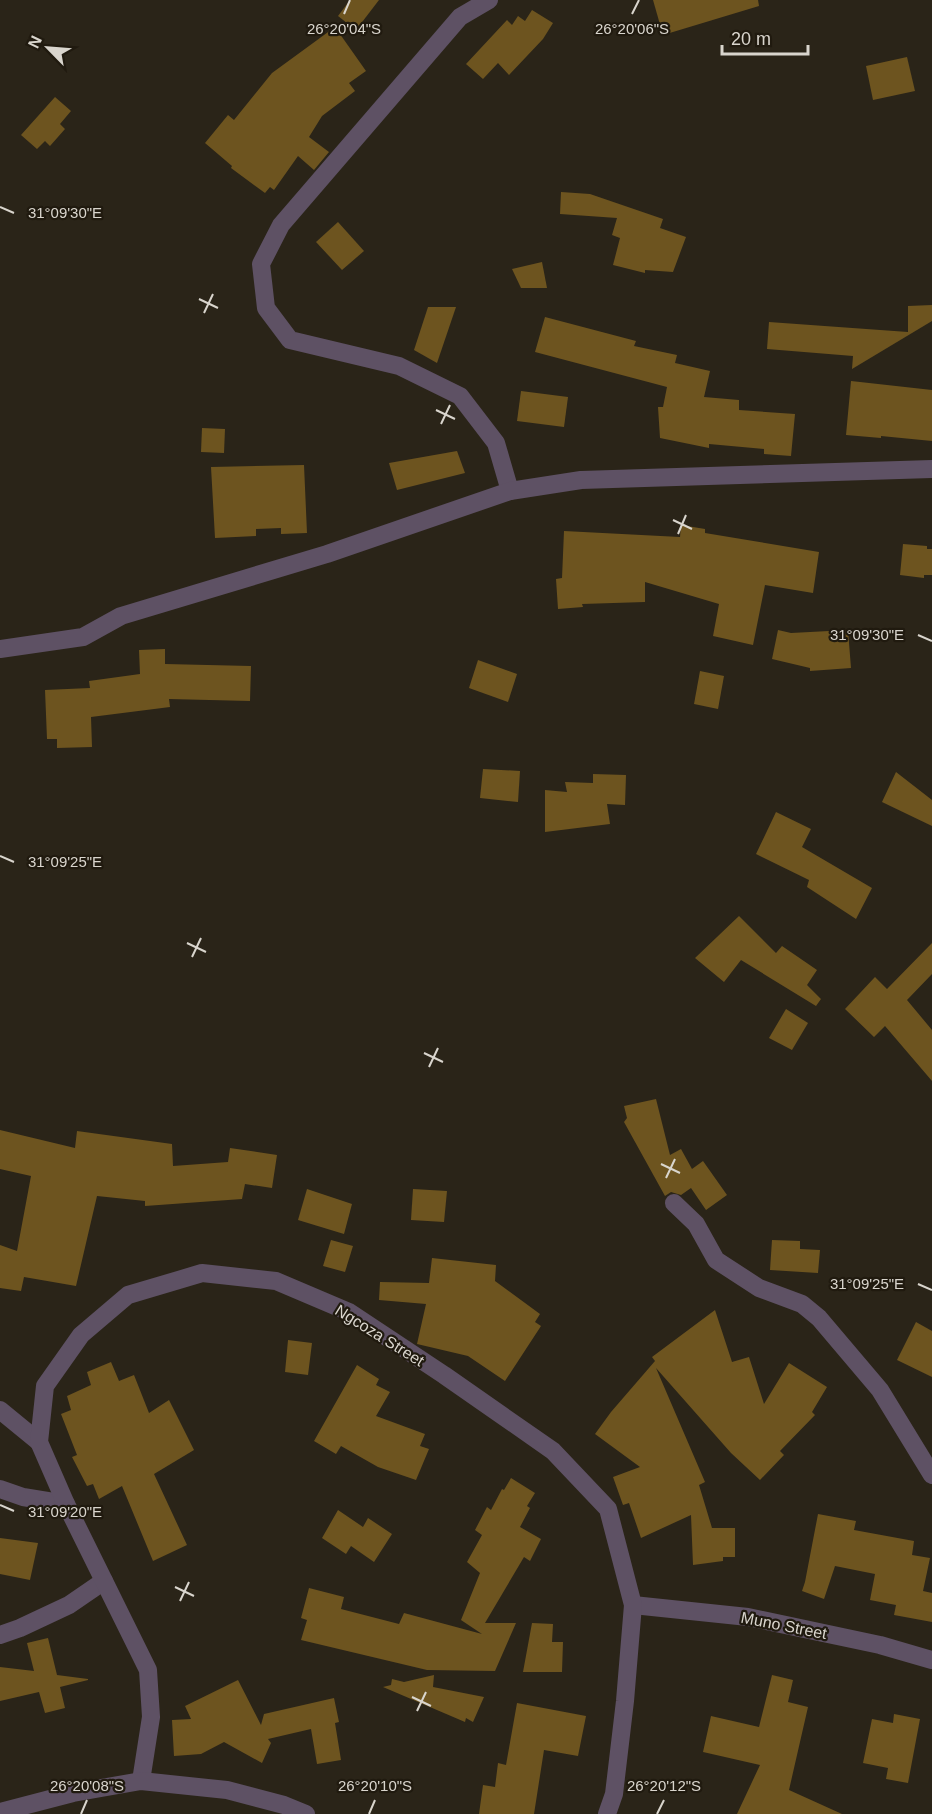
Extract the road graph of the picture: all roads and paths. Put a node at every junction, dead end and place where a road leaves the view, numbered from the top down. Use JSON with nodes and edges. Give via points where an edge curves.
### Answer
{"nodes":[{"id":1,"x":489,"y":0,"type":"edge"},
{"id":2,"x":932,"y":469,"type":"edge"},
{"id":3,"x":510,"y":491,"type":"junction"},
{"id":4,"x":0,"y":649,"type":"edge"},
{"id":5,"x":675,"y":1203,"type":"dead end"},
{"id":6,"x":0,"y":1410,"type":"edge"},
{"id":7,"x":39,"y":1442,"type":"junction"},
{"id":8,"x":932,"y":1475,"type":"edge"},
{"id":9,"x":0,"y":1489,"type":"edge"},
{"id":10,"x":66,"y":1504,"type":"junction"},
{"id":11,"x":104,"y":1581,"type":"junction"},
{"id":12,"x":633,"y":1605,"type":"junction"},
{"id":13,"x":0,"y":1635,"type":"edge"},
{"id":14,"x":932,"y":1660,"type":"edge"},
{"id":15,"x":141,"y":1780,"type":"junction"},
{"id":16,"x":284,"y":1809,"type":"edge"},
{"id":17,"x":0,"y":1812,"type":"edge"},
{"id":18,"x":306,"y":1814,"type":"edge"},
{"id":19,"x":607,"y":1814,"type":"edge"}],
"edges":[{"from":1,"to":3,"type":"street","via":[[460,17],[281,225],[261,264],[266,308],[290,340],[399,366],[460,396],[496,443]]},
{"from":2,"to":3,"type":"street","via":[[580,480]]},
{"from":3,"to":4,"type":"street","via":[[327,554],[121,615],[83,637]]},
{"from":5,"to":8,"type":"street","via":[[696,1224],[716,1260],[759,1288],[802,1304],[819,1318],[880,1390]]},
{"from":6,"to":7,"type":"street"},
{"from":7,"to":10,"type":"street","name":"Ngcoza Street"},
{"from":7,"to":12,"type":"street","name":"Ngcoza Street","via":[[45,1386],[81,1335],[128,1295],[202,1273],[276,1281],[349,1312],[553,1451],[608,1509]]},
{"from":9,"to":10,"type":"street"},
{"from":10,"to":11,"type":"street","name":"Ngcoza Street"},
{"from":11,"to":13,"type":"street","via":[[69,1605]]},
{"from":11,"to":15,"type":"street","name":"Ngcoza Street","via":[[148,1670],[151,1717]]},
{"from":12,"to":14,"type":"street","name":"Muno Street","via":[[748,1617]]},
{"from":12,"to":19,"type":"street","name":"Ngcoza Street","via":[[616,1782]]},
{"from":15,"to":16,"type":"street","via":[[227,1790]]},
{"from":15,"to":17,"type":"street"},
{"from":16,"to":18,"type":"street"}]}
